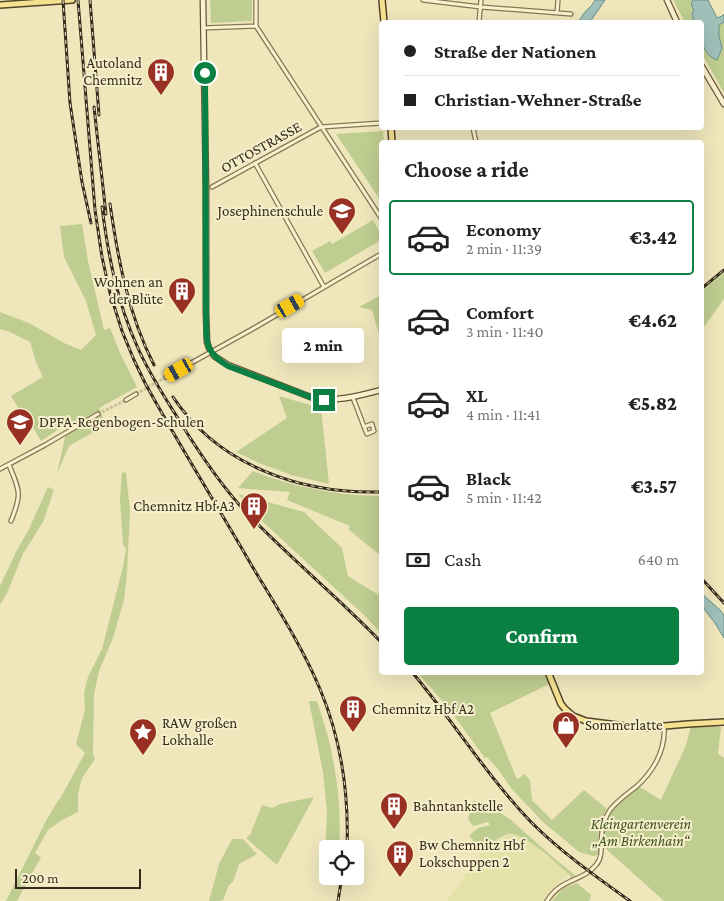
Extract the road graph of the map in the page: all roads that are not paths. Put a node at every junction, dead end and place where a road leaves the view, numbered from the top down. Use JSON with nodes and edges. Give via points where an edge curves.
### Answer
{"nodes":[{"id":1,"x":72,"y":0,"type":"edge"},
{"id":2,"x":203,"y":0,"type":"edge"},
{"id":3,"x":256,"y":0,"type":"edge"},
{"id":4,"x":382,"y":0,"type":"edge"},
{"id":5,"x":423,"y":0,"type":"edge"},
{"id":6,"x":481,"y":0,"type":"edge"},
{"id":7,"x":558,"y":0,"type":"edge"},
{"id":8,"x":667,"y":0,"type":"edge"},
{"id":9,"x":0,"y":6,"type":"edge"},
{"id":10,"x":481,"y":6,"type":"junction"},
{"id":11,"x":557,"y":13,"type":"junction"},
{"id":12,"x":571,"y":14,"type":"dead end"},
{"id":13,"x":384,"y":20,"type":"edge"},
{"id":14,"x":479,"y":20,"type":"edge"},
{"id":15,"x":676,"y":20,"type":"edge"},
{"id":16,"x":256,"y":26,"type":"junction"},
{"id":17,"x":203,"y":28,"type":"junction"},
{"id":18,"x":704,"y":70,"type":"edge"},
{"id":19,"x":724,"y":104,"type":"edge"},
{"id":20,"x":379,"y":123,"type":"edge"},
{"id":21,"x":321,"y":127,"type":"junction"},
{"id":22,"x":255,"y":163,"type":"junction"},
{"id":23,"x":212,"y":187,"type":"dead end"},
{"id":24,"x":379,"y":215,"type":"edge"},
{"id":25,"x":379,"y":255,"type":"edge"},
{"id":26,"x":324,"y":287,"type":"junction"},
{"id":27,"x":211,"y":352,"type":"junction"},
{"id":28,"x":166,"y":377,"type":"tunnel mouth"},
{"id":29,"x":379,"y":391,"type":"edge"},
{"id":30,"x":136,"y":394,"type":"tunnel mouth"},
{"id":31,"x":353,"y":398,"type":"junction"},
{"id":32,"x":126,"y":400,"type":"tunnel mouth"},
{"id":33,"x":98,"y":414,"type":"tunnel mouth"},
{"id":34,"x":364,"y":427,"type":"dead end"},
{"id":35,"x":8,"y":465,"type":"junction"},
{"id":36,"x":0,"y":469,"type":"edge"},
{"id":37,"x":10,"y":521,"type":"dead end"},
{"id":38,"x":549,"y":675,"type":"edge"},
{"id":39,"x":724,"y":722,"type":"edge"},
{"id":40,"x":664,"y":726,"type":"junction"},
{"id":41,"x":547,"y":901,"type":"edge"}],
"edges":[{"from":1,"to":9,"type":"main road"},
{"from":2,"to":17,"type":"main road"},
{"from":3,"to":16,"type":"street"},
{"from":4,"to":13,"type":"main road"},
{"from":5,"to":10,"type":"street"},
{"from":6,"to":10,"type":"street"},
{"from":7,"to":11,"type":"street"},
{"from":8,"to":15,"type":"main road"},
{"from":10,"to":11,"type":"street"},
{"from":10,"to":14,"type":"street"},
{"from":11,"to":12,"type":"street"},
{"from":16,"to":17,"type":"street"},
{"from":16,"to":21,"type":"street"},
{"from":17,"to":27,"type":"main road","via":[[206,322]]},
{"from":18,"to":19,"type":"main road"},
{"from":20,"to":21,"type":"street"},
{"from":21,"to":22,"type":"street","name":"OTTOSTRASSE"},
{"from":21,"to":24,"type":"street"},
{"from":22,"to":23,"type":"street","name":"OTTOSTRASSE"},
{"from":22,"to":26,"type":"street"},
{"from":25,"to":26,"type":"street"},
{"from":26,"to":27,"type":"street"},
{"from":27,"to":28,"type":"street"},
{"from":27,"to":31,"type":"main road","via":[[228,366],[313,398]]},
{"from":29,"to":31,"type":"main road"},
{"from":30,"to":32,"type":"street"},
{"from":31,"to":34,"type":"street"},
{"from":33,"to":35,"type":"street"},
{"from":35,"to":36,"type":"street"},
{"from":35,"to":37,"type":"street","via":[[19,493]]},
{"from":38,"to":40,"type":"main road","via":[[561,704],[573,716],[586,721],[641,728]]},
{"from":39,"to":40,"type":"main road"},
{"from":40,"to":41,"type":"street","via":[[663,747],[653,767],[607,815],[599,861],[589,872],[559,887]]}]}
